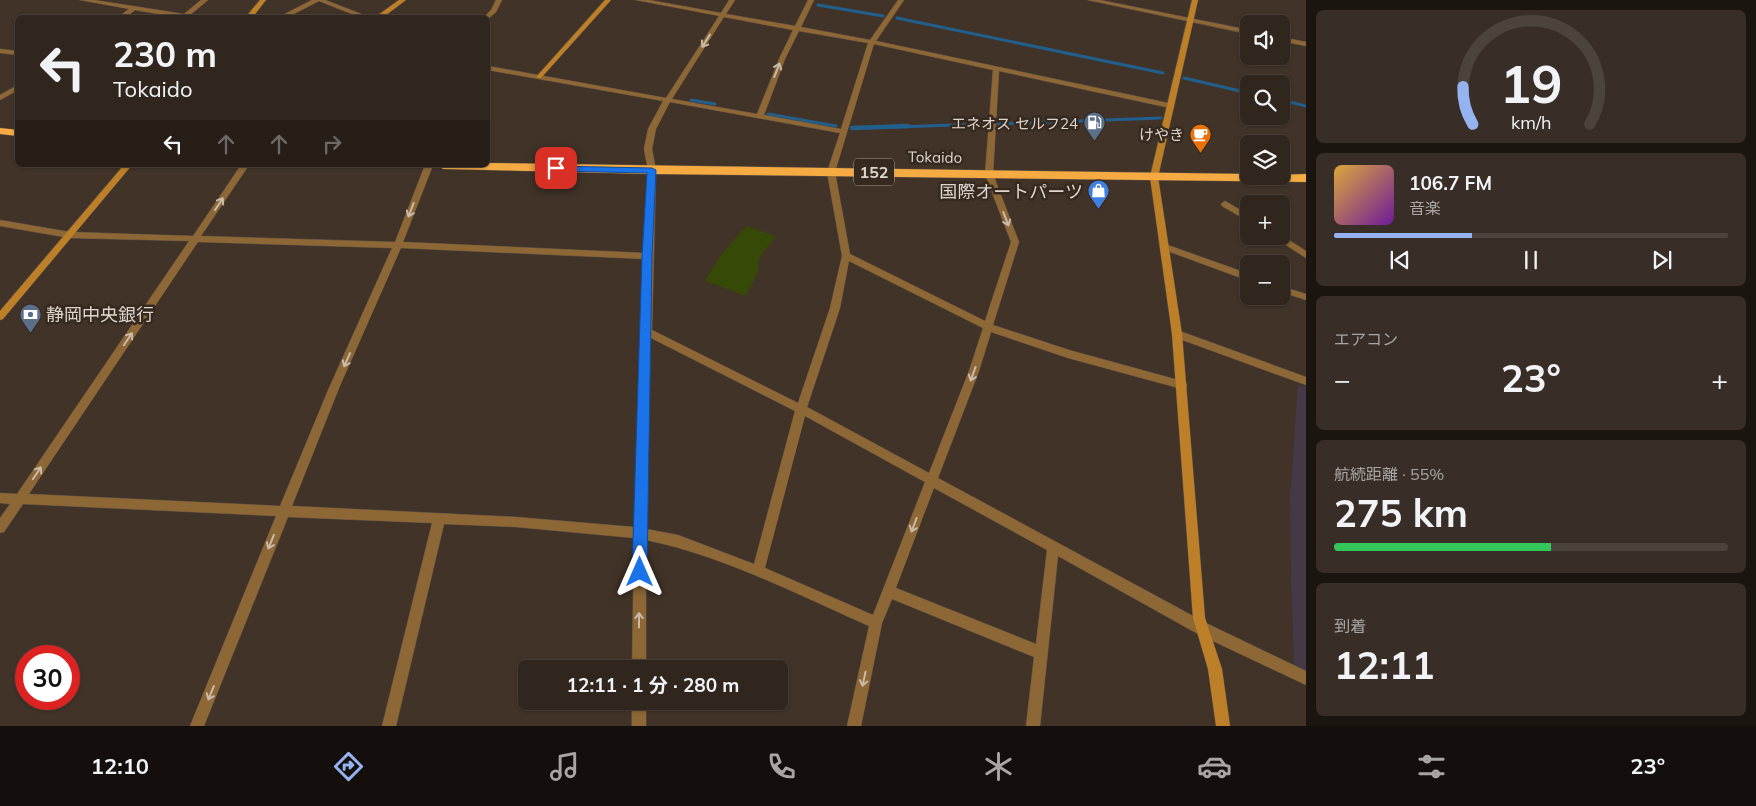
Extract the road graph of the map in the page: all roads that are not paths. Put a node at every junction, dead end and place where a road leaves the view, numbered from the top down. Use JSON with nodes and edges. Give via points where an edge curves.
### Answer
{"nodes":[{"id":1,"x":83,"y":0,"type":"edge"},
{"id":2,"x":205,"y":0,"type":"edge"},
{"id":3,"x":262,"y":0,"type":"edge"},
{"id":4,"x":319,"y":0,"type":"edge"},
{"id":5,"x":402,"y":0,"type":"edge"},
{"id":6,"x":499,"y":0,"type":"edge"},
{"id":7,"x":608,"y":0,"type":"edge"},
{"id":8,"x":639,"y":0,"type":"edge"},
{"id":9,"x":732,"y":0,"type":"edge"},
{"id":10,"x":811,"y":0,"type":"edge"},
{"id":11,"x":901,"y":0,"type":"edge"},
{"id":12,"x":1091,"y":0,"type":"edge"},
{"id":13,"x":1195,"y":0,"type":"edge"},
{"id":14,"x":134,"y":8,"type":"junction"},
{"id":15,"x":124,"y":15,"type":"edge"},
{"id":16,"x":180,"y":15,"type":"edge"},
{"id":17,"x":187,"y":15,"type":"edge"},
{"id":18,"x":250,"y":15,"type":"edge"},
{"id":19,"x":286,"y":15,"type":"edge"},
{"id":20,"x":361,"y":15,"type":"edge"},
{"id":21,"x":381,"y":15,"type":"edge"},
{"id":22,"x":489,"y":15,"type":"edge"},
{"id":23,"x":722,"y":16,"type":"junction"},
{"id":24,"x":1190,"y":19,"type":"junction"},
{"id":25,"x":796,"y":29,"type":"junction"},
{"id":26,"x":1240,"y":30,"type":"edge"},
{"id":27,"x":1290,"y":41,"type":"edge"},
{"id":28,"x":872,"y":42,"type":"junction"},
{"id":29,"x":1306,"y":44,"type":"edge"},
{"id":30,"x":0,"y":51,"type":"edge"},
{"id":31,"x":15,"y":53,"type":"edge"},
{"id":32,"x":490,"y":68,"type":"edge"},
{"id":33,"x":996,"y":68,"type":"junction"},
{"id":34,"x":539,"y":77,"type":"junction"},
{"id":35,"x":15,"y":89,"type":"edge"},
{"id":36,"x":0,"y":98,"type":"edge"},
{"id":37,"x":669,"y":100,"type":"junction"},
{"id":38,"x":1170,"y":106,"type":"junction"},
{"id":39,"x":760,"y":116,"type":"junction"},
{"id":40,"x":842,"y":130,"type":"junction"},
{"id":41,"x":0,"y":131,"type":"edge"},
{"id":42,"x":15,"y":133,"type":"edge"},
{"id":43,"x":490,"y":166,"type":"edge"},
{"id":44,"x":126,"y":167,"type":"edge"},
{"id":45,"x":245,"y":167,"type":"edge"},
{"id":46,"x":428,"y":167,"type":"edge"},
{"id":47,"x":652,"y":170,"type":"junction"},
{"id":48,"x":831,"y":172,"type":"junction"},
{"id":49,"x":989,"y":174,"type":"junction"},
{"id":50,"x":1154,"y":177,"type":"junction"},
{"id":51,"x":1306,"y":178,"type":"edge"},
{"id":52,"x":1225,"y":204,"type":"dead end"},
{"id":53,"x":1240,"y":213,"type":"edge"},
{"id":54,"x":0,"y":223,"type":"edge"},
{"id":55,"x":70,"y":235,"type":"junction"},
{"id":56,"x":196,"y":238,"type":"junction"},
{"id":57,"x":398,"y":245,"type":"junction"},
{"id":58,"x":1290,"y":245,"type":"edge"},
{"id":59,"x":1165,"y":247,"type":"junction"},
{"id":60,"x":1306,"y":255,"type":"edge"},
{"id":61,"x":647,"y":256,"type":"junction"},
{"id":62,"x":846,"y":256,"type":"junction"},
{"id":63,"x":1240,"y":275,"type":"edge"},
{"id":64,"x":1290,"y":292,"type":"edge"},
{"id":65,"x":1306,"y":297,"type":"edge"},
{"id":66,"x":0,"y":317,"type":"edge"},
{"id":67,"x":989,"y":327,"type":"junction"},
{"id":68,"x":646,"y":331,"type":"junction"},
{"id":69,"x":1177,"y":334,"type":"junction"},
{"id":70,"x":1306,"y":381,"type":"edge"},
{"id":71,"x":1182,"y":385,"type":"junction"},
{"id":72,"x":801,"y":409,"type":"junction"},
{"id":73,"x":931,"y":479,"type":"junction"},
{"id":74,"x":0,"y":498,"type":"edge"},
{"id":75,"x":20,"y":499,"type":"junction"},
{"id":76,"x":284,"y":511,"type":"junction"},
{"id":77,"x":440,"y":519,"type":"junction"},
{"id":78,"x":0,"y":528,"type":"edge"},
{"id":79,"x":640,"y":533,"type":"junction"},
{"id":80,"x":1053,"y":546,"type":"junction"},
{"id":81,"x":758,"y":571,"type":"junction"},
{"id":82,"x":888,"y":591,"type":"junction"},
{"id":83,"x":876,"y":624,"type":"junction"},
{"id":84,"x":1202,"y":628,"type":"junction"},
{"id":85,"x":1041,"y":653,"type":"junction"},
{"id":86,"x":640,"y":660,"type":"edge"},
{"id":87,"x":1306,"y":678,"type":"edge"},
{"id":88,"x":640,"y":710,"type":"edge"},
{"id":89,"x":197,"y":726,"type":"edge"},
{"id":90,"x":389,"y":726,"type":"edge"},
{"id":91,"x":640,"y":726,"type":"edge"},
{"id":92,"x":854,"y":726,"type":"edge"},
{"id":93,"x":1033,"y":726,"type":"edge"},
{"id":94,"x":1223,"y":726,"type":"edge"}],
"edges":[{"from":1,"to":14,"type":"street"},
{"from":2,"to":17,"type":"street"},
{"from":3,"to":18,"type":"street"},
{"from":4,"to":19,"type":"street"},
{"from":4,"to":20,"type":"street"},
{"from":5,"to":21,"type":"street"},
{"from":6,"to":22,"type":"street"},
{"from":7,"to":34,"type":"street"},
{"from":8,"to":23,"type":"street"},
{"from":9,"to":23,"type":"street"},
{"from":10,"to":25,"type":"street"},
{"from":11,"to":28,"type":"street"},
{"from":12,"to":24,"type":"street"},
{"from":13,"to":24,"type":"street"},
{"from":14,"to":15,"type":"street"},
{"from":14,"to":16,"type":"street"},
{"from":23,"to":25,"type":"street"},
{"from":23,"to":37,"type":"street","one_way":true},
{"from":24,"to":26,"type":"street"},
{"from":24,"to":38,"type":"street"},
{"from":25,"to":28,"type":"street"},
{"from":39,"to":25,"type":"street","one_way":true},
{"from":27,"to":29,"type":"street"},
{"from":28,"to":33,"type":"street"},
{"from":28,"to":40,"type":"street"},
{"from":30,"to":31,"type":"street"},
{"from":32,"to":34,"type":"street"},
{"from":33,"to":38,"type":"street"},
{"from":33,"to":49,"type":"street"},
{"from":34,"to":37,"type":"street"},
{"from":35,"to":36,"type":"street"},
{"from":37,"to":39,"type":"street"},
{"from":37,"to":47,"type":"street","via":[[652,129],[648,149]]},
{"from":38,"to":50,"type":"street"},
{"from":39,"to":40,"type":"street"},
{"from":40,"to":48,"type":"street"},
{"from":41,"to":42,"type":"highway"},
{"from":43,"to":47,"type":"highway","name":"Tokaido","number":"152"},
{"from":44,"to":55,"type":"street"},
{"from":56,"to":45,"type":"street","one_way":true},
{"from":46,"to":57,"type":"street","one_way":true},
{"from":47,"to":48,"type":"highway","name":"Tokaido","number":"152"},
{"from":47,"to":61,"type":"street"},
{"from":48,"to":49,"type":"highway","name":"Tokaido","number":"152"},
{"from":48,"to":62,"type":"street"},
{"from":49,"to":50,"type":"highway","name":"Tokaido","number":"152"},
{"from":49,"to":67,"type":"street","one_way":true,"via":[[1015,242]]},
{"from":50,"to":51,"type":"highway","name":"Tokaido","number":"152"},
{"from":50,"to":59,"type":"street"},
{"from":52,"to":53,"type":"street"},
{"from":54,"to":55,"type":"street"},
{"from":55,"to":56,"type":"street"},
{"from":55,"to":66,"type":"street"},
{"from":56,"to":57,"type":"street"},
{"from":75,"to":56,"type":"street","one_way":true},
{"from":57,"to":61,"type":"street"},
{"from":57,"to":76,"type":"street","one_way":true},
{"from":58,"to":60,"type":"street"},
{"from":59,"to":63,"type":"street"},
{"from":59,"to":69,"type":"street"},
{"from":61,"to":68,"type":"street"},
{"from":62,"to":67,"type":"street"},
{"from":62,"to":72,"type":"street","via":[[835,308]]},
{"from":64,"to":65,"type":"street"},
{"from":67,"to":71,"type":"street","via":[[1068,354]]},
{"from":67,"to":73,"type":"street","one_way":true},
{"from":68,"to":72,"type":"street"},
{"from":68,"to":79,"type":"street"},
{"from":69,"to":70,"type":"street"},
{"from":69,"to":71,"type":"street"},
{"from":71,"to":84,"type":"street"},
{"from":72,"to":73,"type":"street"},
{"from":72,"to":81,"type":"street"},
{"from":73,"to":80,"type":"street"},
{"from":73,"to":82,"type":"street","one_way":true},
{"from":74,"to":75,"type":"street"},
{"from":75,"to":76,"type":"street"},
{"from":75,"to":78,"type":"street"},
{"from":76,"to":77,"type":"street"},
{"from":76,"to":89,"type":"street","one_way":true},
{"from":77,"to":79,"type":"street"},
{"from":77,"to":90,"type":"street"},
{"from":79,"to":81,"type":"street","via":[[678,541]]},
{"from":86,"to":79,"type":"street","one_way":true},
{"from":80,"to":84,"type":"street"},
{"from":80,"to":85,"type":"street"},
{"from":81,"to":83,"type":"street"},
{"from":82,"to":83,"type":"street"},
{"from":82,"to":85,"type":"street"},
{"from":83,"to":92,"type":"street","one_way":true},
{"from":84,"to":87,"type":"street"},
{"from":84,"to":94,"type":"street","via":[[1215,669]]},
{"from":85,"to":93,"type":"street"},
{"from":88,"to":91,"type":"street"}]}
